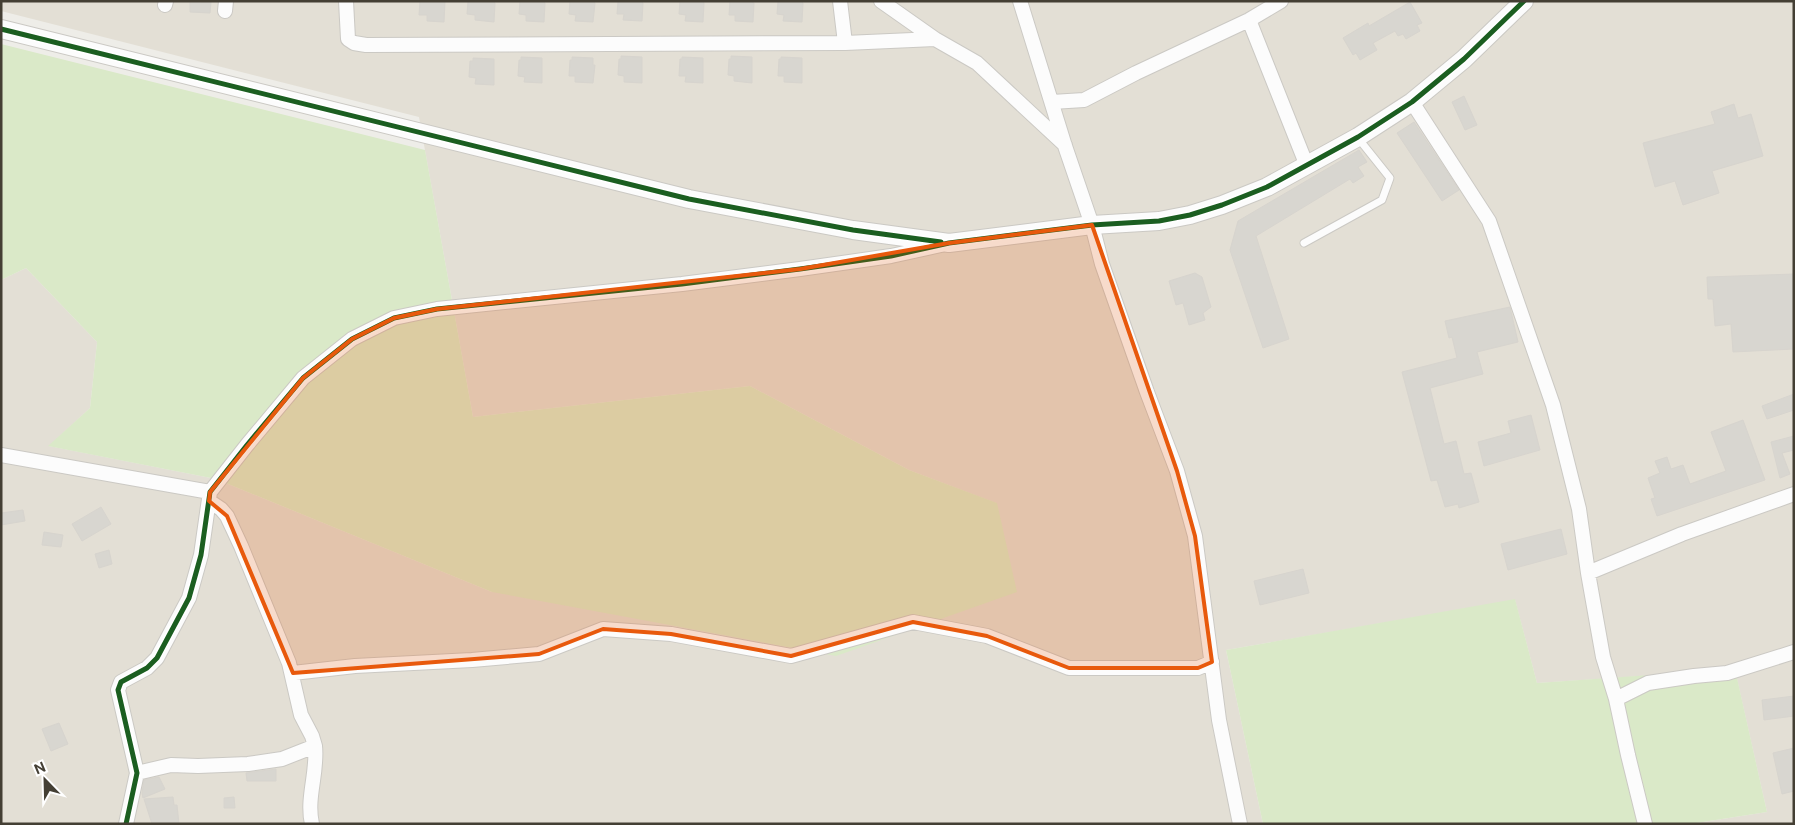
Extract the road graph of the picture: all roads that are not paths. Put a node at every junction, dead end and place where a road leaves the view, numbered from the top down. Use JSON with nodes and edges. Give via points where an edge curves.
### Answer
{"nodes":[{"id":1,"x":346,"y":1,"type":"edge"},
{"id":2,"x":840,"y":1,"type":"edge"},
{"id":3,"x":882,"y":1,"type":"edge"},
{"id":4,"x":1020,"y":1,"type":"edge"},
{"id":5,"x":1281,"y":1,"type":"edge"},
{"id":6,"x":1524,"y":1,"type":"edge"},
{"id":7,"x":1249,"y":20,"type":"junction"},
{"id":8,"x":1,"y":29,"type":"edge"},
{"id":9,"x":935,"y":39,"type":"junction"},
{"id":10,"x":845,"y":43,"type":"junction"},
{"id":11,"x":1052,"y":102,"type":"junction"},
{"id":12,"x":1412,"y":102,"type":"junction"},
{"id":13,"x":1358,"y":137,"type":"junction"},
{"id":14,"x":1065,"y":146,"type":"junction"},
{"id":15,"x":1307,"y":166,"type":"junction"},
{"id":16,"x":1092,"y":225,"type":"junction"},
{"id":17,"x":948,"y":243,"type":"junction"},
{"id":18,"x":1304,"y":243,"type":"dead end"},
{"id":19,"x":1,"y":455,"type":"edge"},
{"id":20,"x":1794,"y":494,"type":"edge"},
{"id":21,"x":209,"y":497,"type":"junction"},
{"id":22,"x":1588,"y":573,"type":"junction"},
{"id":23,"x":1794,"y":652,"type":"edge"},
{"id":24,"x":1212,"y":662,"type":"junction"},
{"id":25,"x":292,"y":673,"type":"junction"},
{"id":26,"x":1616,"y":699,"type":"junction"},
{"id":27,"x":315,"y":746,"type":"junction"},
{"id":28,"x":137,"y":773,"type":"junction"},
{"id":29,"x":126,"y":824,"type":"edge"},
{"id":30,"x":312,"y":824,"type":"edge"},
{"id":31,"x":1240,"y":824,"type":"edge"},
{"id":32,"x":1646,"y":824,"type":"edge"}],
"edges":[{"from":1,"to":10,"type":"street","via":[[348,39],[366,45]]},
{"from":2,"to":10,"type":"street"},
{"from":3,"to":9,"type":"street"},
{"from":4,"to":11,"type":"street"},
{"from":5,"to":7,"type":"street"},
{"from":6,"to":12,"type":"street","via":[[1464,59]]},
{"from":7,"to":11,"type":"street","via":[[1084,100]]},
{"from":7,"to":15,"type":"street"},
{"from":8,"to":17,"type":"street","via":[[689,199],[853,230]]},
{"from":9,"to":10,"type":"street"},
{"from":9,"to":14,"type":"street","via":[[977,63]]},
{"from":11,"to":14,"type":"street"},
{"from":12,"to":13,"type":"street"},
{"from":12,"to":22,"type":"street","via":[[1489,221],[1553,405],[1579,509]]},
{"from":13,"to":15,"type":"street"},
{"from":13,"to":18,"type":"lane","via":[[1390,178],[1382,200]]},
{"from":14,"to":16,"type":"street"},
{"from":15,"to":16,"type":"street","via":[[1267,187],[1190,214],[1159,221]]},
{"from":16,"to":17,"type":"street"},
{"from":16,"to":24,"type":"street","via":[[1102,264],[1177,471],[1196,536]]},
{"from":17,"to":21,"type":"street","via":[[891,256],[800,269],[437,309],[394,318],[352,339],[303,378]]},
{"from":19,"to":21,"type":"street"},
{"from":20,"to":22,"type":"street","via":[[1682,534]]},
{"from":21,"to":25,"type":"street","via":[[227,516]]},
{"from":21,"to":28,"type":"street","via":[[201,555],[189,598],[157,658],[121,682],[118,690]]},
{"from":22,"to":26,"type":"street","via":[[1603,657]]},
{"from":23,"to":26,"type":"street","via":[[1727,673],[1648,682]]},
{"from":24,"to":25,"type":"street","via":[[1198,668],[1069,668],[987,636],[913,622],[791,656],[671,634],[603,629],[539,654]]},
{"from":24,"to":31,"type":"street","via":[[1219,720]]},
{"from":25,"to":27,"type":"street","via":[[300,714]]},
{"from":26,"to":32,"type":"street"},
{"from":27,"to":28,"type":"street","via":[[282,759],[248,764],[171,765]]},
{"from":27,"to":30,"type":"street"},
{"from":28,"to":29,"type":"street"}]}
